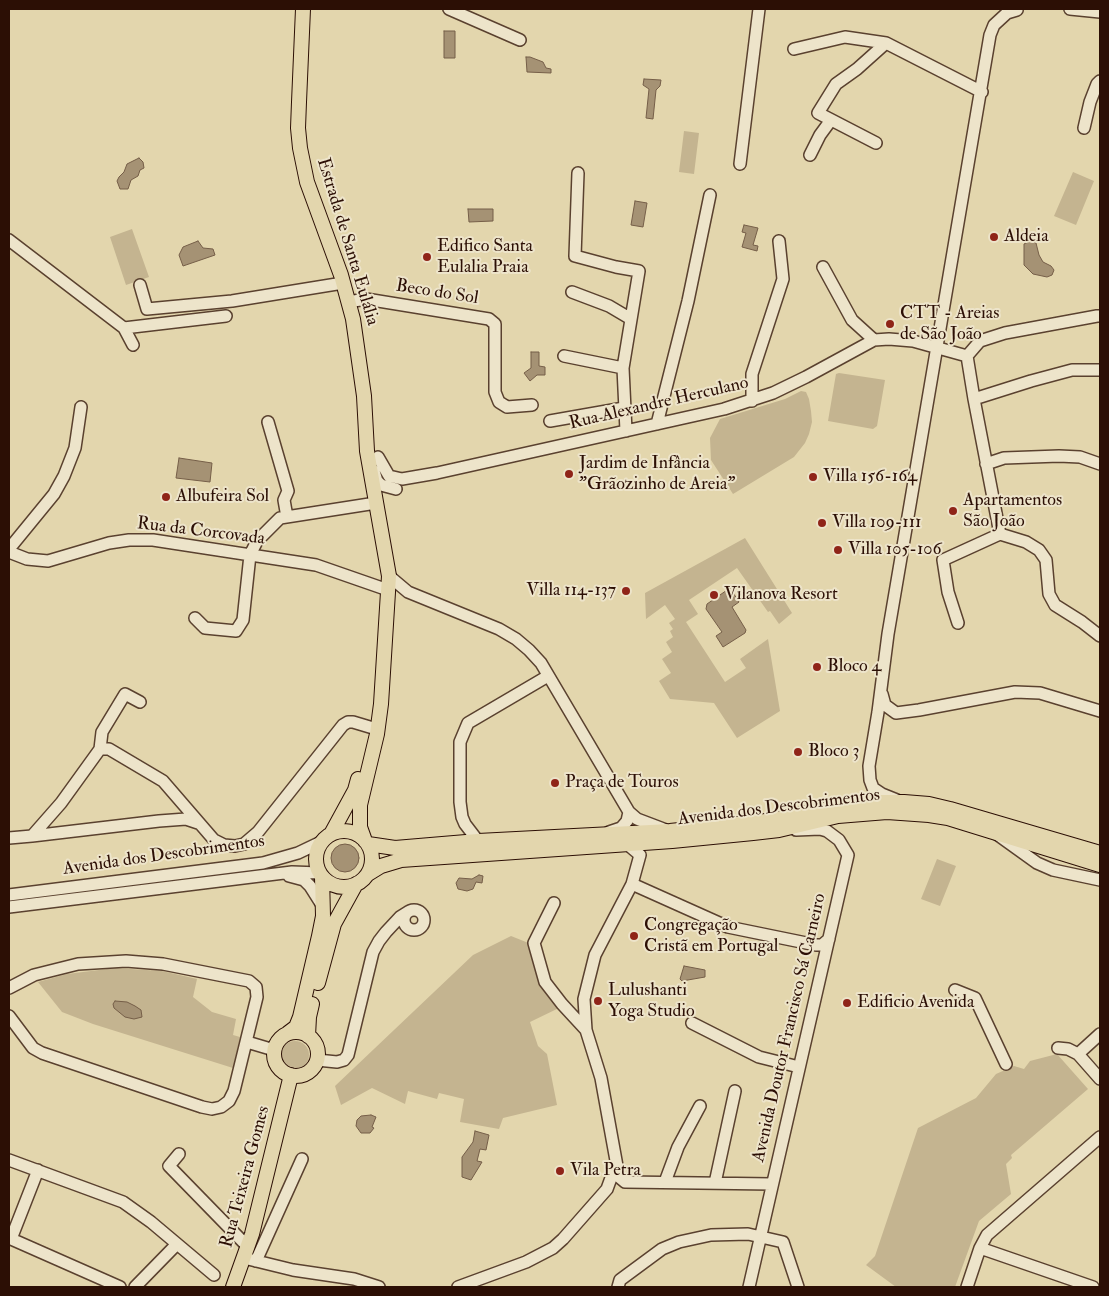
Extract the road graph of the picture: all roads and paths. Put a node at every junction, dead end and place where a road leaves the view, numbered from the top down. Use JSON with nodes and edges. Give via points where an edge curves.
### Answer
{"nodes":[{"id":1,"x":304,"y":9,"type":"edge"},
{"id":2,"x":449,"y":9,"type":"edge"},
{"id":3,"x":759,"y":9,"type":"edge"},
{"id":4,"x":1020,"y":9,"type":"edge"},
{"id":5,"x":1070,"y":9,"type":"edge"},
{"id":6,"x":1088,"y":10,"type":"edge"},
{"id":7,"x":1100,"y":12,"type":"edge"},
{"id":8,"x":520,"y":40,"type":"dead end"},
{"id":9,"x":886,"y":43,"type":"junction"},
{"id":10,"x":794,"y":49,"type":"dead end"},
{"id":11,"x":1100,"y":81,"type":"edge"},
{"id":12,"x":982,"y":92,"type":"junction"},
{"id":13,"x":831,"y":120,"type":"junction"},
{"id":14,"x":1084,"y":128,"type":"dead end"},
{"id":15,"x":876,"y":143,"type":"dead end"},
{"id":16,"x":810,"y":155,"type":"dead end"},
{"id":17,"x":740,"y":164,"type":"dead end"},
{"id":18,"x":578,"y":173,"type":"dead end"},
{"id":19,"x":710,"y":194,"type":"dead end"},
{"id":20,"x":9,"y":240,"type":"edge"},
{"id":21,"x":779,"y":241,"type":"dead end"},
{"id":22,"x":823,"y":267,"type":"dead end"},
{"id":23,"x":343,"y":283,"type":"junction"},
{"id":24,"x":140,"y":285,"type":"dead end"},
{"id":25,"x":572,"y":292,"type":"dead end"},
{"id":26,"x":348,"y":302,"type":"junction"},
{"id":27,"x":226,"y":316,"type":"dead end"},
{"id":28,"x":1100,"y":316,"type":"edge"},
{"id":29,"x":631,"y":319,"type":"junction"},
{"id":30,"x":124,"y":328,"type":"junction"},
{"id":31,"x":874,"y":340,"type":"junction"},
{"id":32,"x":133,"y":345,"type":"dead end"},
{"id":33,"x":937,"y":348,"type":"junction"},
{"id":34,"x":564,"y":356,"type":"dead end"},
{"id":35,"x":967,"y":356,"type":"junction"},
{"id":36,"x":623,"y":368,"type":"junction"},
{"id":37,"x":1100,"y":370,"type":"edge"},
{"id":38,"x":364,"y":396,"type":"junction"},
{"id":39,"x":974,"y":399,"type":"junction"},
{"id":40,"x":752,"y":401,"type":"junction"},
{"id":41,"x":532,"y":405,"type":"dead end"},
{"id":42,"x":81,"y":407,"type":"dead end"},
{"id":43,"x":624,"y":408,"type":"junction"},
{"id":44,"x":550,"y":421,"type":"dead end"},
{"id":45,"x":268,"y":422,"type":"dead end"},
{"id":46,"x":657,"y":424,"type":"junction"},
{"id":47,"x":626,"y":431,"type":"junction"},
{"id":48,"x":378,"y":457,"type":"junction"},
{"id":49,"x":986,"y":464,"type":"junction"},
{"id":50,"x":1100,"y":464,"type":"edge"},
{"id":51,"x":399,"y":484,"type":"junction"},
{"id":52,"x":379,"y":497,"type":"junction"},
{"id":53,"x":287,"y":517,"type":"junction"},
{"id":54,"x":1000,"y":534,"type":"junction"},
{"id":55,"x":9,"y":550,"type":"edge"},
{"id":56,"x":250,"y":555,"type":"junction"},
{"id":57,"x":389,"y":587,"type":"junction"},
{"id":58,"x":408,"y":592,"type":"junction"},
{"id":59,"x":195,"y":618,"type":"dead end"},
{"id":60,"x":958,"y":623,"type":"dead end"},
{"id":61,"x":1100,"y":636,"type":"edge"},
{"id":62,"x":548,"y":676,"type":"junction"},
{"id":63,"x":881,"y":690,"type":"junction"},
{"id":64,"x":140,"y":702,"type":"dead end"},
{"id":65,"x":380,"y":704,"type":"junction"},
{"id":66,"x":1100,"y":711,"type":"edge"},
{"id":67,"x":374,"y":728,"type":"junction"},
{"id":68,"x":100,"y":749,"type":"junction"},
{"id":69,"x":174,"y":793,"type":"junction"},
{"id":70,"x":904,"y":802,"type":"junction"},
{"id":71,"x":629,"y":812,"type":"junction"},
{"id":72,"x":159,"y":821,"type":"junction"},
{"id":73,"x":198,"y":822,"type":"junction"},
{"id":74,"x":779,"y":830,"type":"junction"},
{"id":75,"x":670,"y":831,"type":"junction"},
{"id":76,"x":994,"y":833,"type":"junction"},
{"id":77,"x":605,"y":834,"type":"junction"},
{"id":78,"x":32,"y":836,"type":"junction"},
{"id":79,"x":9,"y":838,"type":"edge"},
{"id":80,"x":326,"y":838,"type":"junction"},
{"id":81,"x":478,"y":841,"type":"junction"},
{"id":82,"x":367,"y":842,"type":"junction"},
{"id":83,"x":627,"y":844,"type":"junction"},
{"id":84,"x":1100,"y":853,"type":"edge"},
{"id":85,"x":1100,"y":865,"type":"edge"},
{"id":86,"x":278,"y":874,"type":"junction"},
{"id":87,"x":368,"y":874,"type":"junction"},
{"id":88,"x":321,"y":875,"type":"junction"},
{"id":89,"x":1100,"y":880,"type":"edge"},
{"id":90,"x":356,"y":884,"type":"junction"},
{"id":91,"x":632,"y":884,"type":"junction"},
{"id":92,"x":9,"y":895,"type":"edge"},
{"id":93,"x":554,"y":903,"type":"dead end"},
{"id":94,"x":9,"y":907,"type":"edge"},
{"id":95,"x":322,"y":907,"type":"junction"},
{"id":96,"x":408,"y":912,"type":"junction"},
{"id":97,"x":393,"y":924,"type":"junction"},
{"id":98,"x":405,"y":926,"type":"junction"},
{"id":99,"x":829,"y":938,"type":"junction"},
{"id":100,"x":9,"y":988,"type":"edge"},
{"id":101,"x":955,"y":990,"type":"dead end"},
{"id":102,"x":9,"y":1016,"type":"edge"},
{"id":103,"x":692,"y":1023,"type":"dead end"},
{"id":104,"x":586,"y":1030,"type":"junction"},
{"id":105,"x":288,"y":1033,"type":"junction"},
{"id":106,"x":1100,"y":1034,"type":"edge"},
{"id":107,"x":308,"y":1036,"type":"junction"},
{"id":108,"x":247,"y":1042,"type":"junction"},
{"id":109,"x":1058,"y":1048,"type":"dead end"},
{"id":110,"x":274,"y":1050,"type":"junction"},
{"id":111,"x":1078,"y":1054,"type":"junction"},
{"id":112,"x":317,"y":1060,"type":"junction"},
{"id":113,"x":1006,"y":1064,"type":"dead end"},
{"id":114,"x":799,"y":1067,"type":"junction"},
{"id":115,"x":291,"y":1075,"type":"junction"},
{"id":116,"x":1100,"y":1079,"type":"edge"},
{"id":117,"x":735,"y":1092,"type":"dead end"},
{"id":118,"x":700,"y":1106,"type":"dead end"},
{"id":119,"x":1100,"y":1137,"type":"edge"},
{"id":120,"x":179,"y":1154,"type":"dead end"},
{"id":121,"x":302,"y":1159,"type":"dead end"},
{"id":122,"x":9,"y":1160,"type":"edge"},
{"id":123,"x":616,"y":1163,"type":"junction"},
{"id":124,"x":38,"y":1170,"type":"junction"},
{"id":125,"x":665,"y":1182,"type":"junction"},
{"id":126,"x":715,"y":1183,"type":"junction"},
{"id":127,"x":772,"y":1184,"type":"junction"},
{"id":128,"x":761,"y":1236,"type":"junction"},
{"id":129,"x":10,"y":1238,"type":"edge"},
{"id":130,"x":177,"y":1244,"type":"junction"},
{"id":131,"x":980,"y":1248,"type":"junction"},
{"id":132,"x":250,"y":1255,"type":"junction"},
{"id":133,"x":214,"y":1275,"type":"dead end"},
{"id":134,"x":120,"y":1287,"type":"edge"},
{"id":135,"x":135,"y":1287,"type":"edge"},
{"id":136,"x":233,"y":1287,"type":"edge"},
{"id":137,"x":378,"y":1287,"type":"edge"},
{"id":138,"x":458,"y":1287,"type":"edge"},
{"id":139,"x":618,"y":1287,"type":"edge"},
{"id":140,"x":749,"y":1287,"type":"edge"},
{"id":141,"x":798,"y":1287,"type":"edge"},
{"id":142,"x":967,"y":1287,"type":"edge"},
{"id":143,"x":1093,"y":1287,"type":"edge"}],
"edges":[{"from":1,"to":23,"type":"main road","name":"Estrada de Santa Eulália","via":[[298,128],[300,148],[307,182]]},
{"from":2,"to":8,"type":"street"},
{"from":3,"to":17,"type":"street"},
{"from":4,"to":12,"type":"street","via":[[1007,13],[994,25]]},
{"from":5,"to":6,"type":"street"},
{"from":6,"to":7,"type":"street"},
{"from":9,"to":10,"type":"street","via":[[845,38]]},
{"from":9,"to":12,"type":"street"},
{"from":9,"to":13,"type":"street","via":[[836,84],[818,113]]},
{"from":11,"to":14,"type":"street","via":[[1090,102]]},
{"from":12,"to":33,"type":"street"},
{"from":13,"to":15,"type":"street"},
{"from":13,"to":16,"type":"street"},
{"from":18,"to":29,"type":"street","via":[[575,256],[639,271]]},
{"from":19,"to":46,"type":"street","via":[[688,301]]},
{"from":20,"to":30,"type":"street"},
{"from":21,"to":40,"type":"street","via":[[783,279],[752,374]]},
{"from":22,"to":31,"type":"street","via":[[852,320]]},
{"from":23,"to":24,"type":"street","via":[[232,301],[147,309]]},
{"from":23,"to":26,"type":"main road","name":"Estrada de Santa Eulália"},
{"from":25,"to":29,"type":"street","via":[[609,306]]},
{"from":26,"to":38,"type":"main road","name":"Estrada de Santa Eulália"},
{"from":26,"to":41,"type":"street","name":"Beco do Sol","via":[[366,299],[489,319],[496,324],[495,392],[499,402],[507,407]]},
{"from":27,"to":30,"type":"street"},
{"from":28,"to":35,"type":"street","via":[[1005,333],[980,342]]},
{"from":29,"to":36,"type":"street"},
{"from":30,"to":32,"type":"street"},
{"from":31,"to":33,"type":"street","name":"Rua Alexandre Herculano","via":[[913,341]]},
{"from":31,"to":40,"type":"street","name":"Rua Alexandre Herculano","via":[[806,377]]},
{"from":33,"to":35,"type":"street","name":"Rua Alexandre Herculano"},
{"from":33,"to":63,"type":"street"},
{"from":34,"to":36,"type":"street"},
{"from":35,"to":39,"type":"street"},
{"from":36,"to":43,"type":"street"},
{"from":37,"to":39,"type":"street","via":[[1072,370]]},
{"from":38,"to":48,"type":"main road","name":"Estrada de Santa Eulália"},
{"from":38,"to":52,"type":"main road","name":"Estrada de Santa Eulália","via":[[367,451]]},
{"from":39,"to":49,"type":"street"},
{"from":40,"to":46,"type":"street","name":"Rua Alexandre Herculano"},
{"from":42,"to":55,"type":"street","via":[[75,448],[64,476],[54,494]]},
{"from":43,"to":44,"type":"street"},
{"from":43,"to":47,"type":"street"},
{"from":45,"to":53,"type":"street","via":[[288,491],[284,500]]},
{"from":46,"to":47,"type":"street","name":"Rua Alexandre Herculano"},
{"from":47,"to":51,"type":"street","name":"Rua Alexandre Herculano"},
{"from":48,"to":51,"type":"street","via":[[389,476]]},
{"from":48,"to":52,"type":"main road","name":"Estrada de Santa Eulália"},
{"from":49,"to":50,"type":"street","via":[[1004,458],[1059,456],[1080,457]]},
{"from":49,"to":54,"type":"street"},
{"from":51,"to":52,"type":"street"},
{"from":51,"to":52,"type":"street","name":"Rua Alexandre Herculano","via":[[386,482]]},
{"from":52,"to":53,"type":"street","name":"Rua Alexandre Herculano"},
{"from":52,"to":57,"type":"main road","name":"Estrada de Santa Eulália"},
{"from":53,"to":56,"type":"street","via":[[280,518],[257,541]]},
{"from":54,"to":60,"type":"street","via":[[943,560],[948,592]]},
{"from":54,"to":61,"type":"street","via":[[1039,550],[1046,560],[1049,594],[1055,606]]},
{"from":55,"to":56,"type":"street","name":"Rua da Corcovada","via":[[28,559],[48,561],[109,543],[153,540]]},
{"from":56,"to":57,"type":"street","name":"Rua da Corcovada","via":[[316,565]]},
{"from":56,"to":59,"type":"street","via":[[243,620],[236,631],[205,628]]},
{"from":57,"to":58,"type":"street"},
{"from":57,"to":58,"type":"street"},
{"from":57,"to":65,"type":"main road","name":"Estrada de Santa Eulália"},
{"from":58,"to":62,"type":"street","via":[[516,639],[541,663]]},
{"from":62,"to":71,"type":"street"},
{"from":62,"to":81,"type":"street","via":[[468,723],[460,742],[460,802],[465,824]]},
{"from":63,"to":66,"type":"street","via":[[885,705],[896,713],[1015,692],[1040,693]]},
{"from":63,"to":70,"type":"street","via":[[869,766],[870,780],[873,788],[882,794]]},
{"from":64,"to":68,"type":"street","via":[[125,694],[102,732]]},
{"from":65,"to":67,"type":"main road","name":"Estrada de Santa Eulália"},
{"from":65,"to":82,"type":"main road","name":"Estrada de Santa Eulália","via":[[377,734],[360,805],[360,827]]},
{"from":67,"to":73,"type":"street","via":[[353,722],[343,725],[258,832],[244,844],[224,845],[214,840]]},
{"from":67,"to":80,"type":"main road","name":"Estrada de Santa Eulália","via":[[355,790]]},
{"from":68,"to":69,"type":"street","via":[[109,749],[125,758],[163,781]]},
{"from":68,"to":78,"type":"street","via":[[61,803]]},
{"from":69,"to":72,"type":"street","via":[[174,811]]},
{"from":69,"to":73,"type":"street"},
{"from":70,"to":75,"type":"main road","name":"Avenida dos Descobrimentos","via":[[842,806],[766,821]]},
{"from":70,"to":84,"type":"main road","name":"Avenida dos Descobrimentos","via":[[950,809]]},
{"from":71,"to":75,"type":"street","via":[[643,822]]},
{"from":71,"to":77,"type":"street","via":[[621,828]]},
{"from":72,"to":73,"type":"street","via":[[186,819]]},
{"from":72,"to":78,"type":"street"},
{"from":74,"to":76,"type":"main road","name":"Avenida dos Descobrimentos","via":[[838,816],[887,812],[948,818]]},
{"from":74,"to":83,"type":"main road","name":"Avenida dos Descobrimentos"},
{"from":74,"to":99,"type":"street","name":"Avenida Doutor Francisco Sá Carneiro","via":[[820,829],[834,835],[845,847],[848,855]]},
{"from":75,"to":77,"type":"main road","name":"Avenida dos Descobrimentos"},
{"from":76,"to":85,"type":"main road","name":"Avenida dos Descobrimentos"},
{"from":76,"to":89,"type":"street","via":[[1037,863],[1053,870]]},
{"from":77,"to":81,"type":"main road","name":"Avenida dos Descobrimentos"},
{"from":78,"to":79,"type":"street"},
{"from":80,"to":82,"type":"main road","via":[[340,831],[349,831]]},
{"from":80,"to":88,"type":"main road","via":[[316,858]]},
{"from":80,"to":92,"type":"street","name":"Avenida dos Descobrimentos","via":[[289,856],[263,863]]},
{"from":81,"to":82,"type":"main road","name":"Avenida dos Descobrimentos","via":[[395,848]]},
{"from":82,"to":87,"type":"main road","via":[[372,859]]},
{"from":83,"to":87,"type":"main road","name":"Avenida dos Descobrimentos","via":[[401,860]]},
{"from":83,"to":91,"type":"street","via":[[640,855]]},
{"from":86,"to":88,"type":"street","name":"Avenida dos Descobrimentos"},
{"from":86,"to":94,"type":"street","name":"Avenida dos Descobrimentos"},
{"from":86,"to":95,"type":"street","via":[[304,880]]},
{"from":87,"to":90,"type":"main road"},
{"from":88,"to":90,"type":"main road","via":[[334,885],[349,887]]},
{"from":88,"to":95,"type":"main road"},
{"from":90,"to":107,"type":"main road","via":[[330,935],[309,1017]]},
{"from":91,"to":99,"type":"street","via":[[728,927],[816,946]]},
{"from":91,"to":104,"type":"street","via":[[594,954],[584,999]]},
{"from":93,"to":104,"type":"street","via":[[534,943],[545,982]]},
{"from":95,"to":105,"type":"main road","via":[[319,936],[300,1017],[296,1027]]},
{"from":96,"to":97,"type":"street"},
{"from":96,"to":98,"type":"street"},
{"from":96,"to":98,"type":"street","via":[[421,913],[424,923],[415,930]]},
{"from":97,"to":98,"type":"street"},
{"from":97,"to":112,"type":"street","via":[[373,952],[348,1055],[337,1062]]},
{"from":99,"to":114,"type":"street","name":"Avenida Doutor Francisco Sá Carneiro"},
{"from":100,"to":108,"type":"street","via":[[34,975],[78,964],[126,960],[249,981],[256,987],[257,996]]},
{"from":101,"to":113,"type":"street","via":[[975,998]]},
{"from":102,"to":108,"type":"street","via":[[33,1048],[42,1053],[212,1109],[221,1107],[232,1096]]},
{"from":103,"to":114,"type":"street","via":[[759,1057]]},
{"from":104,"to":123,"type":"street","via":[[601,1078]]},
{"from":105,"to":107,"type":"main road"},
{"from":105,"to":110,"type":"main road"},
{"from":106,"to":111,"type":"street"},
{"from":107,"to":112,"type":"main road","via":[[317,1049]]},
{"from":108,"to":110,"type":"street"},
{"from":109,"to":111,"type":"street"},
{"from":110,"to":115,"type":"main road","via":[[280,1068]]},
{"from":111,"to":116,"type":"street"},
{"from":112,"to":115,"type":"main road","via":[[309,1071]]},
{"from":114,"to":127,"type":"street","name":"Avenida Doutor Francisco Sá Carneiro"},
{"from":115,"to":132,"type":"main road","name":"Rua Teixeira Gomes"},
{"from":117,"to":126,"type":"street"},
{"from":118,"to":125,"type":"street","via":[[678,1147]]},
{"from":119,"to":131,"type":"street","via":[[987,1236]]},
{"from":120,"to":132,"type":"street","via":[[169,1166]]},
{"from":121,"to":132,"type":"street"},
{"from":122,"to":124,"type":"street"},
{"from":123,"to":125,"type":"street","via":[[619,1177],[625,1182]]},
{"from":123,"to":138,"type":"street","via":[[607,1188],[553,1248],[526,1262]]},
{"from":124,"to":129,"type":"street"},
{"from":124,"to":130,"type":"street","via":[[123,1202]]},
{"from":125,"to":126,"type":"street"},
{"from":126,"to":127,"type":"street"},
{"from":127,"to":128,"type":"street","name":"Avenida Doutor Francisco Sá Carneiro"},
{"from":128,"to":139,"type":"street","via":[[711,1235],[662,1248],[620,1280]]},
{"from":128,"to":140,"type":"street","name":"Avenida Doutor Francisco Sá Carneiro"},
{"from":128,"to":141,"type":"street","via":[[783,1242]]},
{"from":129,"to":134,"type":"street"},
{"from":130,"to":133,"type":"street"},
{"from":130,"to":135,"type":"street"},
{"from":131,"to":142,"type":"street"},
{"from":131,"to":143,"type":"street"},
{"from":132,"to":136,"type":"main road","name":"Rua Teixeira Gomes"},
{"from":132,"to":137,"type":"street","via":[[293,1270],[354,1279]]}]}
